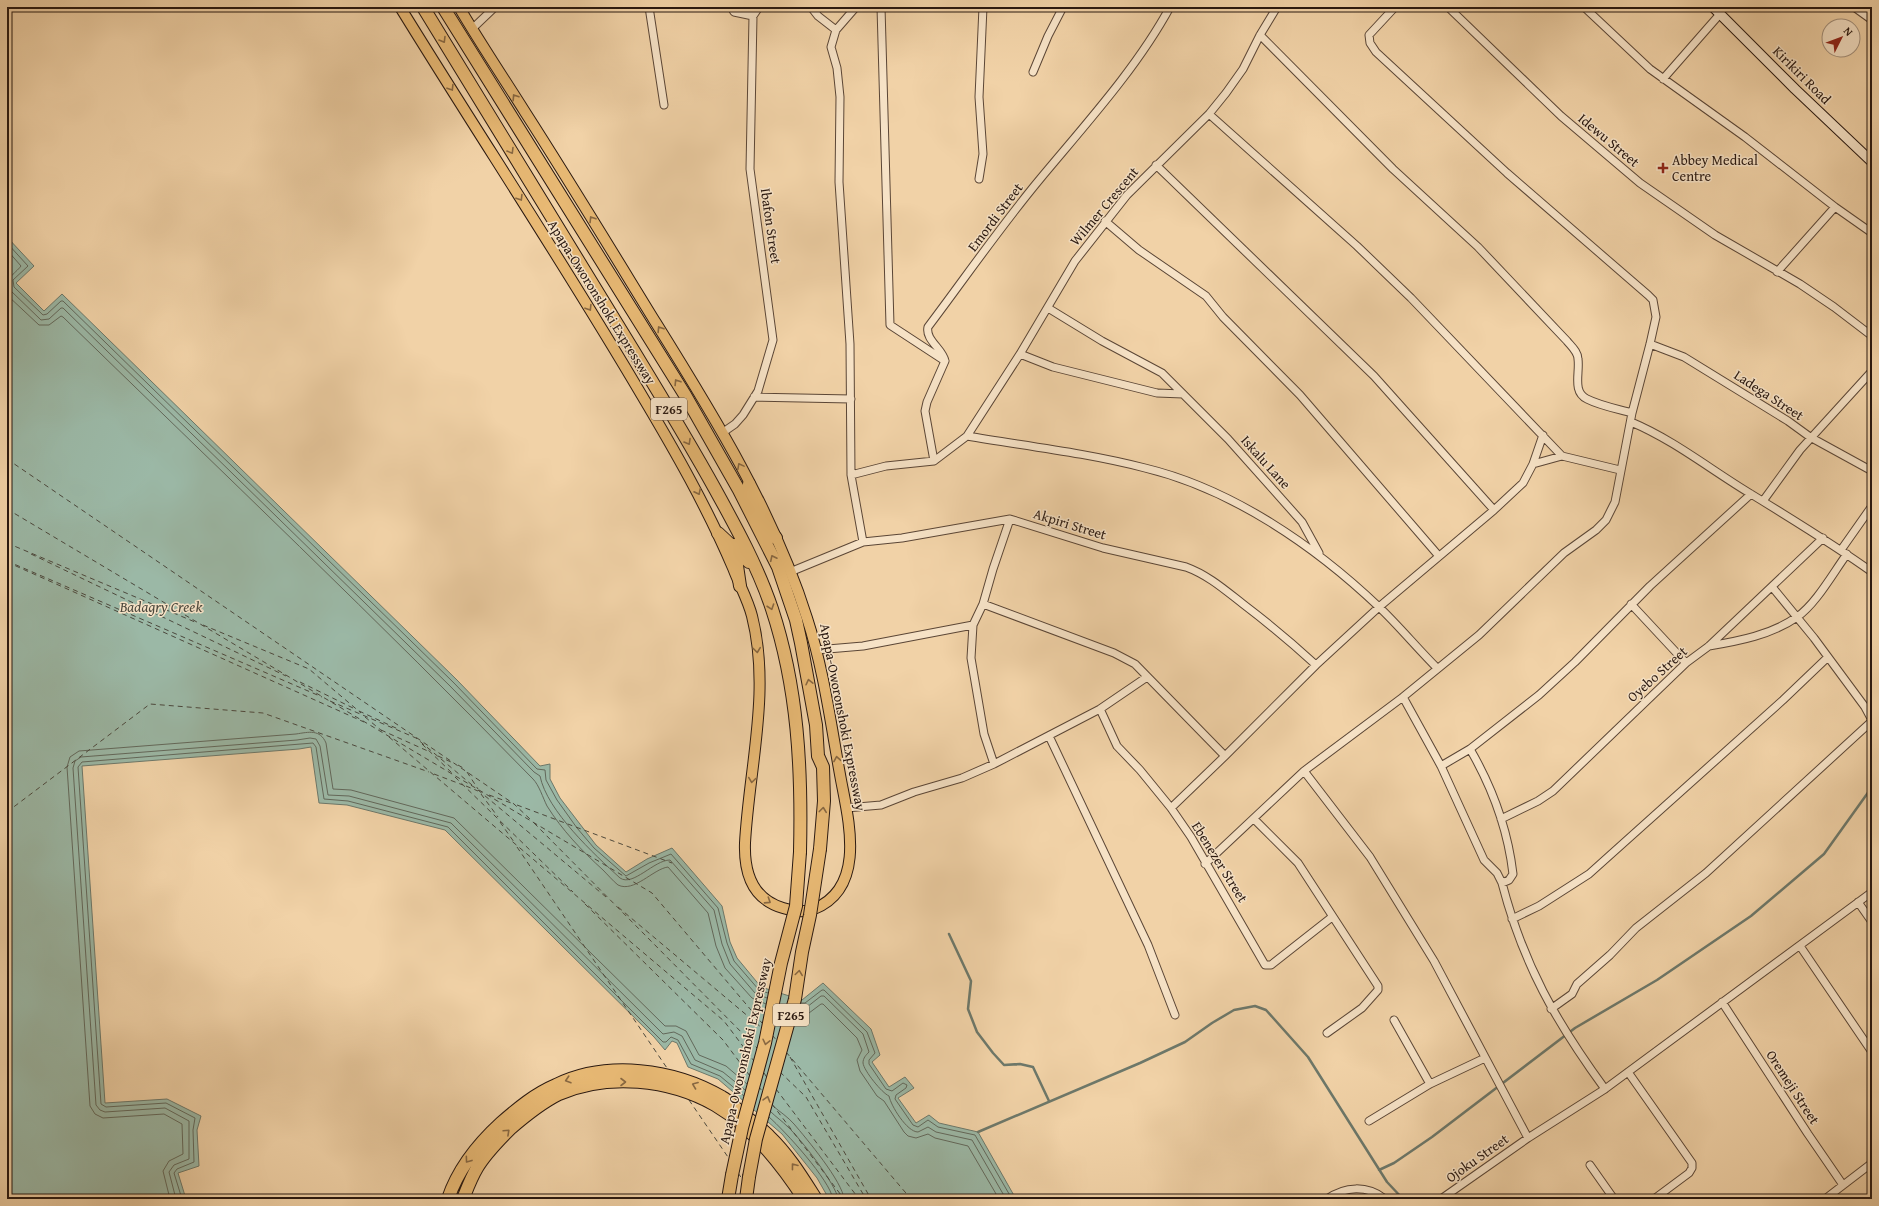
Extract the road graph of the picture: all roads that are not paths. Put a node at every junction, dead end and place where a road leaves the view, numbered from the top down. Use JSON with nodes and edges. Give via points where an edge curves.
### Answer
{"nodes":[{"id":1,"x":400,"y":7,"type":"edge"},
{"id":2,"x":423,"y":7,"type":"edge"},
{"id":3,"x":443,"y":7,"type":"edge"},
{"id":4,"x":458,"y":7,"type":"edge"},
{"id":5,"x":495,"y":7,"type":"edge"},
{"id":6,"x":649,"y":7,"type":"edge"},
{"id":7,"x":731,"y":7,"type":"edge"},
{"id":8,"x":759,"y":7,"type":"edge"},
{"id":9,"x":811,"y":7,"type":"edge"},
{"id":10,"x":856,"y":7,"type":"edge"},
{"id":11,"x":881,"y":7,"type":"edge"},
{"id":12,"x":983,"y":7,"type":"edge"},
{"id":13,"x":1063,"y":7,"type":"edge"},
{"id":14,"x":1170,"y":7,"type":"edge"},
{"id":15,"x":1277,"y":7,"type":"edge"},
{"id":16,"x":1395,"y":7,"type":"edge"},
{"id":17,"x":1448,"y":7,"type":"edge"},
{"id":18,"x":1584,"y":7,"type":"edge"},
{"id":19,"x":1713,"y":7,"type":"edge"},
{"id":20,"x":1854,"y":7,"type":"edge"},
{"id":21,"x":1720,"y":14,"type":"junction"},
{"id":22,"x":753,"y":16,"type":"junction"},
{"id":23,"x":1872,"y":20,"type":"edge"},
{"id":24,"x":472,"y":29,"type":"junction"},
{"id":25,"x":836,"y":30,"type":"junction"},
{"id":26,"x":1260,"y":35,"type":"junction"},
{"id":27,"x":1033,"y":72,"type":"dead end"},
{"id":28,"x":1663,"y":79,"type":"junction"},
{"id":29,"x":664,"y":105,"type":"dead end"},
{"id":30,"x":1209,"y":114,"type":"junction"},
{"id":31,"x":1872,"y":162,"type":"edge"},
{"id":32,"x":1156,"y":165,"type":"junction"},
{"id":33,"x":979,"y":179,"type":"dead end"},
{"id":34,"x":1835,"y":207,"type":"junction"},
{"id":35,"x":1105,"y":221,"type":"junction"},
{"id":36,"x":1872,"y":233,"type":"edge"},
{"id":37,"x":1777,"y":272,"type":"junction"},
{"id":38,"x":1048,"y":308,"type":"junction"},
{"id":39,"x":1872,"y":336,"type":"edge"},
{"id":40,"x":1650,"y":344,"type":"junction"},
{"id":41,"x":1020,"y":354,"type":"junction"},
{"id":42,"x":945,"y":361,"type":"junction"},
{"id":43,"x":1872,"y":371,"type":"edge"},
{"id":44,"x":1183,"y":394,"type":"junction"},
{"id":45,"x":754,"y":397,"type":"junction"},
{"id":46,"x":851,"y":399,"type":"junction"},
{"id":47,"x":1632,"y":413,"type":"junction"},
{"id":48,"x":1630,"y":422,"type":"junction"},
{"id":49,"x":722,"y":434,"type":"junction"},
{"id":50,"x":1543,"y":435,"type":"junction"},
{"id":51,"x":967,"y":436,"type":"junction"},
{"id":52,"x":1810,"y":438,"type":"junction"},
{"id":53,"x":1562,"y":456,"type":"junction"},
{"id":54,"x":934,"y":461,"type":"junction"},
{"id":55,"x":1534,"y":464,"type":"junction"},
{"id":56,"x":1620,"y":470,"type":"junction"},
{"id":57,"x":1872,"y":470,"type":"edge"},
{"id":58,"x":851,"y":475,"type":"junction"},
{"id":59,"x":744,"y":487,"type":"junction"},
{"id":60,"x":1751,"y":494,"type":"junction"},
{"id":61,"x":1763,"y":501,"type":"junction"},
{"id":62,"x":1872,"y":506,"type":"edge"},
{"id":63,"x":753,"y":510,"type":"junction"},
{"id":64,"x":1494,"y":510,"type":"junction"},
{"id":65,"x":1010,"y":519,"type":"junction"},
{"id":66,"x":733,"y":522,"type":"junction"},
{"id":67,"x":718,"y":533,"type":"junction"},
{"id":68,"x":776,"y":538,"type":"junction"},
{"id":69,"x":1823,"y":538,"type":"junction"},
{"id":70,"x":764,"y":539,"type":"junction"},
{"id":71,"x":863,"y":542,"type":"junction"},
{"id":72,"x":734,"y":548,"type":"junction"},
{"id":73,"x":1844,"y":552,"type":"junction"},
{"id":74,"x":1319,"y":555,"type":"junction"},
{"id":75,"x":1438,"y":555,"type":"junction"},
{"id":76,"x":790,"y":572,"type":"junction"},
{"id":77,"x":1872,"y":572,"type":"edge"},
{"id":78,"x":761,"y":581,"type":"junction"},
{"id":79,"x":740,"y":586,"type":"junction"},
{"id":80,"x":1773,"y":588,"type":"junction"},
{"id":81,"x":983,"y":604,"type":"junction"},
{"id":82,"x":1632,"y":604,"type":"junction"},
{"id":83,"x":1379,"y":607,"type":"junction"},
{"id":84,"x":1797,"y":617,"type":"junction"},
{"id":85,"x":973,"y":625,"type":"junction"},
{"id":86,"x":1709,"y":646,"type":"junction"},
{"id":87,"x":816,"y":650,"type":"junction"},
{"id":88,"x":1828,"y":658,"type":"junction"},
{"id":89,"x":1686,"y":664,"type":"junction"},
{"id":90,"x":1316,"y":665,"type":"junction"},
{"id":91,"x":1437,"y":668,"type":"junction"},
{"id":92,"x":1147,"y":677,"type":"junction"},
{"id":93,"x":1403,"y":697,"type":"junction"},
{"id":94,"x":1100,"y":709,"type":"junction"},
{"id":95,"x":1872,"y":721,"type":"edge"},
{"id":96,"x":1049,"y":736,"type":"junction"},
{"id":97,"x":1470,"y":749,"type":"junction"},
{"id":98,"x":1225,"y":756,"type":"junction"},
{"id":99,"x":994,"y":764,"type":"junction"},
{"id":100,"x":1441,"y":766,"type":"junction"},
{"id":101,"x":1304,"y":771,"type":"junction"},
{"id":102,"x":846,"y":808,"type":"junction"},
{"id":103,"x":1171,"y":808,"type":"junction"},
{"id":104,"x":1254,"y":819,"type":"junction"},
{"id":105,"x":1501,"y":820,"type":"junction"},
{"id":106,"x":1205,"y":864,"type":"junction"},
{"id":107,"x":1502,"y":883,"type":"junction"},
{"id":108,"x":1872,"y":892,"type":"edge"},
{"id":109,"x":1858,"y":902,"type":"junction"},
{"id":110,"x":1332,"y":917,"type":"junction"},
{"id":111,"x":1512,"y":919,"type":"junction"},
{"id":112,"x":1872,"y":922,"type":"edge"},
{"id":113,"x":1800,"y":946,"type":"junction"},
{"id":114,"x":1722,"y":1002,"type":"junction"},
{"id":115,"x":1551,"y":1010,"type":"junction"},
{"id":116,"x":1175,"y":1014,"type":"dead end"},
{"id":117,"x":1394,"y":1020,"type":"dead end"},
{"id":118,"x":1327,"y":1033,"type":"dead end"},
{"id":119,"x":1872,"y":1052,"type":"edge"},
{"id":120,"x":1485,"y":1058,"type":"junction"},
{"id":121,"x":1628,"y":1072,"type":"junction"},
{"id":122,"x":1430,"y":1084,"type":"junction"},
{"id":123,"x":1604,"y":1089,"type":"junction"},
{"id":124,"x":1369,"y":1121,"type":"dead end"},
{"id":125,"x":1528,"y":1138,"type":"junction"},
{"id":126,"x":1872,"y":1162,"type":"edge"},
{"id":127,"x":1590,"y":1165,"type":"dead end"},
{"id":128,"x":1843,"y":1185,"type":"junction"},
{"id":129,"x":448,"y":1199,"type":"edge"},
{"id":130,"x":463,"y":1199,"type":"edge"},
{"id":131,"x":728,"y":1199,"type":"edge"},
{"id":132,"x":746,"y":1199,"type":"edge"},
{"id":133,"x":804,"y":1199,"type":"edge"},
{"id":134,"x":816,"y":1199,"type":"edge"},
{"id":135,"x":1327,"y":1199,"type":"edge"},
{"id":136,"x":1385,"y":1199,"type":"edge"},
{"id":137,"x":1441,"y":1199,"type":"edge"},
{"id":138,"x":1614,"y":1199,"type":"edge"},
{"id":139,"x":1654,"y":1199,"type":"edge"},
{"id":140,"x":1825,"y":1199,"type":"edge"}],
"edges":[{"from":1,"to":67,"type":"main road","name":"Apapa-Oworonshoki Expressway","one_way":true,"via":[[607,337],[693,483]]},
{"from":2,"to":66,"type":"highway","name":"Apapa-Oworonshoki Expressway","number":"F265","one_way":true,"via":[[664,400]]},
{"from":59,"to":3,"type":"highway","name":"Apapa-Oworonshoki Expressway","number":"F265","one_way":true},
{"from":4,"to":24,"type":"main road","name":"Apapa-Oworonshoki Expressway"},
{"from":5,"to":24,"type":"street"},
{"from":6,"to":29,"type":"street"},
{"from":7,"to":22,"type":"street","via":[[734,12]]},
{"from":8,"to":22,"type":"street"},
{"from":9,"to":25,"type":"street"},
{"from":10,"to":25,"type":"street"},
{"from":11,"to":42,"type":"street","via":[[890,325]]},
{"from":12,"to":33,"type":"street","via":[[979,97],[983,154]]},
{"from":13,"to":27,"type":"street"},
{"from":14,"to":42,"type":"street","name":"Emordi Street","via":[[1106,99],[1021,203],[928,328],[928,335]]},
{"from":15,"to":26,"type":"street","name":"Wilmer Crescent"},
{"from":16,"to":40,"type":"street","via":[[1369,35],[1370,43],[1376,52],[1507,173],[1653,300],[1656,308]]},
{"from":17,"to":37,"type":"street","name":"Idewu Street","via":[[1561,116],[1640,183],[1715,235]]},
{"from":18,"to":28,"type":"street"},
{"from":19,"to":21,"type":"main road","name":"Kirikiri Road"},
{"from":20,"to":23,"type":"street"},
{"from":21,"to":28,"type":"street"},
{"from":21,"to":31,"type":"main road","name":"Kirikiri Road"},
{"from":22,"to":45,"type":"street","name":"Ibafon Street","via":[[750,169],[773,340]]},
{"from":49,"to":24,"type":"main road","name":"Apapa-Oworonshoki Expressway","one_way":true,"via":[[691,378]]},
{"from":25,"to":46,"type":"street","via":[[831,47],[837,68],[840,97],[839,182],[850,344]]},
{"from":26,"to":30,"type":"street","name":"Wilmer Crescent","via":[[1243,69]]},
{"from":26,"to":47,"type":"street","via":[[1393,169],[1478,247],[1567,341],[1578,359],[1577,387],[1580,394],[1587,399]]},
{"from":28,"to":34,"type":"street"},
{"from":30,"to":32,"type":"street","name":"Wilmer Crescent"},
{"from":30,"to":50,"type":"street","via":[[1357,246],[1411,298]]},
{"from":32,"to":35,"type":"street","name":"Wilmer Crescent"},
{"from":32,"to":64,"type":"street","via":[[1374,376]]},
{"from":34,"to":36,"type":"street"},
{"from":34,"to":37,"type":"street"},
{"from":35,"to":38,"type":"street","name":"Wilmer Crescent","via":[[1075,261]]},
{"from":35,"to":75,"type":"street","via":[[1139,250],[1206,296],[1223,317],[1300,394]]},
{"from":37,"to":39,"type":"street","name":"Idewu Street","via":[[1800,284]]},
{"from":38,"to":41,"type":"street","name":"Wilmer Crescent"},
{"from":38,"to":44,"type":"street","name":"Iskalu Lane","via":[[1102,341],[1158,370]]},
{"from":40,"to":47,"type":"street"},
{"from":40,"to":52,"type":"street","name":"Ladega Street","via":[[1684,357],[1788,421]]},
{"from":41,"to":44,"type":"street","via":[[1053,367],[1157,393]]},
{"from":41,"to":51,"type":"street","name":"Wilmer Crescent"},
{"from":42,"to":54,"type":"street","via":[[925,411]]},
{"from":43,"to":52,"type":"street"},
{"from":44,"to":74,"type":"street","name":"Iskalu Lane","via":[[1228,439],[1302,522]]},
{"from":45,"to":46,"type":"street"},
{"from":45,"to":49,"type":"street","name":"Ibafon Street","via":[[736,424]]},
{"from":46,"to":58,"type":"street"},
{"from":47,"to":48,"type":"street"},
{"from":48,"to":56,"type":"street"},
{"from":48,"to":60,"type":"street","via":[[1653,431]]},
{"from":59,"to":49,"type":"main road","name":"Apapa-Oworonshoki Expressway","one_way":true},
{"from":50,"to":53,"type":"street"},
{"from":50,"to":55,"type":"street"},
{"from":51,"to":54,"type":"street","name":"Wilmer Crescent"},
{"from":51,"to":74,"type":"street","via":[[1081,454],[1161,473],[1242,504]]},
{"from":52,"to":57,"type":"street","name":"Ladega Street"},
{"from":52,"to":61,"type":"street"},
{"from":53,"to":55,"type":"street"},
{"from":53,"to":56,"type":"street"},
{"from":54,"to":58,"type":"street","via":[[886,466]]},
{"from":55,"to":64,"type":"street","via":[[1523,483]]},
{"from":56,"to":91,"type":"street","via":[[1615,502],[1606,520],[1564,553],[1479,635]]},
{"from":58,"to":71,"type":"street"},
{"from":59,"to":63,"type":"highway"},
{"from":59,"to":68,"type":"main road","name":"Apapa-Oworonshoki Expressway"},
{"from":59,"to":70,"type":"highway","name":"Apapa-Oworonshoki Expressway","number":"F265"},
{"from":60,"to":61,"type":"street"},
{"from":60,"to":82,"type":"street"},
{"from":61,"to":69,"type":"street"},
{"from":62,"to":73,"type":"street"},
{"from":63,"to":68,"type":"highway"},
{"from":63,"to":70,"type":"highway"},
{"from":64,"to":75,"type":"street"},
{"from":65,"to":71,"type":"street","name":"Akpiri Street","via":[[902,538]]},
{"from":65,"to":81,"type":"street"},
{"from":65,"to":90,"type":"street","name":"Akpiri Street","via":[[1103,548],[1198,572],[1280,633]]},
{"from":66,"to":72,"type":"highway"},
{"from":66,"to":78,"type":"highway","name":"Apapa-Oworonshoki Expressway","number":"F265"},
{"from":67,"to":72,"type":"highway"},
{"from":67,"to":79,"type":"main road","name":"Apapa-Oworonshoki Expressway"},
{"from":68,"to":76,"type":"main road","name":"Apapa-Oworonshoki Expressway"},
{"from":69,"to":73,"type":"street"},
{"from":69,"to":80,"type":"street","name":"Oyebo Street"},
{"from":132,"to":70,"type":"highway","name":"Apapa-Oworonshoki Expressway","number":"F265","one_way":true,"bridge":true,"via":[[756,1140],[795,999],[820,849],[824,801],[824,773],[818,756],[811,693],[796,620],[778,567]]},
{"from":71,"to":76,"type":"street","name":"Akpiri Street"},
{"from":72,"to":78,"type":"highway","via":[[750,562]]},
{"from":72,"to":79,"type":"highway"},
{"from":73,"to":77,"type":"street"},
{"from":73,"to":84,"type":"street","via":[[1812,602]]},
{"from":74,"to":83,"type":"street"},
{"from":75,"to":83,"type":"street"},
{"from":76,"to":87,"type":"main road","name":"Apapa-Oworonshoki Expressway","via":[[808,618]]},
{"from":78,"to":131,"type":"highway","name":"Apapa-Oworonshoki Expressway","number":"F265","one_way":true,"bridge":true,"via":[[785,656],[795,708],[801,788],[800,852],[796,906],[781,963],[766,1043],[742,1128]]},
{"from":79,"to":102,"type":"main road","name":"Apapa-Oworonshoki Expressway","one_way":true,"via":[[752,616],[758,653],[759,700],[744,861],[750,879],[760,895],[769,903],[806,911],[836,894],[841,888],[850,863],[851,845]]},
{"from":80,"to":84,"type":"street"},
{"from":80,"to":86,"type":"street","name":"Oyebo Street"},
{"from":81,"to":85,"type":"street"},
{"from":81,"to":92,"type":"street","via":[[1114,653],[1135,664]]},
{"from":82,"to":89,"type":"street"},
{"from":82,"to":97,"type":"street","via":[[1539,695]]},
{"from":83,"to":90,"type":"street"},
{"from":83,"to":91,"type":"street"},
{"from":84,"to":86,"type":"street","via":[[1750,638]]},
{"from":84,"to":88,"type":"street"},
{"from":85,"to":87,"type":"street","via":[[863,646]]},
{"from":85,"to":99,"type":"street","via":[[971,658],[984,734]]},
{"from":86,"to":89,"type":"street","name":"Oyebo Street"},
{"from":102,"to":87,"type":"main road","name":"Apapa-Oworonshoki Expressway","one_way":true},
{"from":88,"to":95,"type":"street","via":[[1865,707]]},
{"from":88,"to":111,"type":"street","via":[[1589,874],[1539,906]]},
{"from":89,"to":105,"type":"street","name":"Oyebo Street","via":[[1553,791]]},
{"from":90,"to":98,"type":"street"},
{"from":91,"to":93,"type":"street"},
{"from":92,"to":94,"type":"street"},
{"from":92,"to":98,"type":"street"},
{"from":93,"to":100,"type":"street"},
{"from":93,"to":101,"type":"street"},
{"from":94,"to":96,"type":"street"},
{"from":94,"to":103,"type":"street","name":"Ebenezer Street","via":[[1117,746]]},
{"from":95,"to":115,"type":"street","via":[[1706,873],[1636,928],[1577,984],[1572,994]]},
{"from":96,"to":99,"type":"street"},
{"from":96,"to":116,"type":"street","via":[[1148,945]]},
{"from":97,"to":100,"type":"street"},
{"from":97,"to":105,"type":"street","via":[[1483,772]]},
{"from":98,"to":103,"type":"street"},
{"from":99,"to":102,"type":"street","via":[[962,778],[881,805]]},
{"from":100,"to":107,"type":"street","via":[[1484,860],[1497,873]]},
{"from":101,"to":104,"type":"street"},
{"from":101,"to":120,"type":"street","via":[[1374,864],[1434,961]]},
{"from":103,"to":106,"type":"street","name":"Ebenezer Street","via":[[1191,837]]},
{"from":104,"to":106,"type":"street"},
{"from":104,"to":110,"type":"street","via":[[1298,863]]},
{"from":105,"to":107,"type":"street","via":[[1514,874]]},
{"from":106,"to":110,"type":"street","name":"Ebenezer Street","via":[[1267,966]]},
{"from":107,"to":111,"type":"street"},
{"from":108,"to":109,"type":"street","name":"Ojoku Street"},
{"from":109,"to":112,"type":"street"},
{"from":109,"to":113,"type":"street","name":"Ojoku Street"},
{"from":110,"to":118,"type":"street","via":[[1378,986],[1378,990],[1362,1008]]},
{"from":111,"to":115,"type":"street","via":[[1522,950]]},
{"from":113,"to":114,"type":"street","name":"Ojoku Street"},
{"from":113,"to":119,"type":"street"},
{"from":114,"to":121,"type":"street","name":"Ojoku Street"},
{"from":114,"to":128,"type":"street","name":"Oremeji Street"},
{"from":115,"to":123,"type":"street"},
{"from":117,"to":122,"type":"street"},
{"from":120,"to":122,"type":"street"},
{"from":120,"to":125,"type":"street"},
{"from":121,"to":123,"type":"street","name":"Ojoku Street"},
{"from":121,"to":139,"type":"street","via":[[1692,1163],[1689,1173]]},
{"from":122,"to":124,"type":"street"},
{"from":123,"to":125,"type":"street","name":"Ojoku Street"},
{"from":125,"to":137,"type":"street","name":"Ojoku Street"},
{"from":126,"to":128,"type":"street"},
{"from":127,"to":138,"type":"street"},
{"from":128,"to":140,"type":"street"},
{"from":134,"to":129,"type":"highway","one_way":true,"via":[[797,1169],[770,1137],[723,1098],[696,1084],[666,1075],[634,1071],[600,1072],[570,1079],[525,1102],[488,1135],[456,1178]]},
{"from":130,"to":133,"type":"highway","one_way":true,"via":[[477,1168],[499,1140],[540,1105],[573,1089],[616,1082],[670,1087],[716,1106],[768,1150]]},
{"from":135,"to":136,"type":"street","via":[[1346,1189],[1363,1188]]}]}
